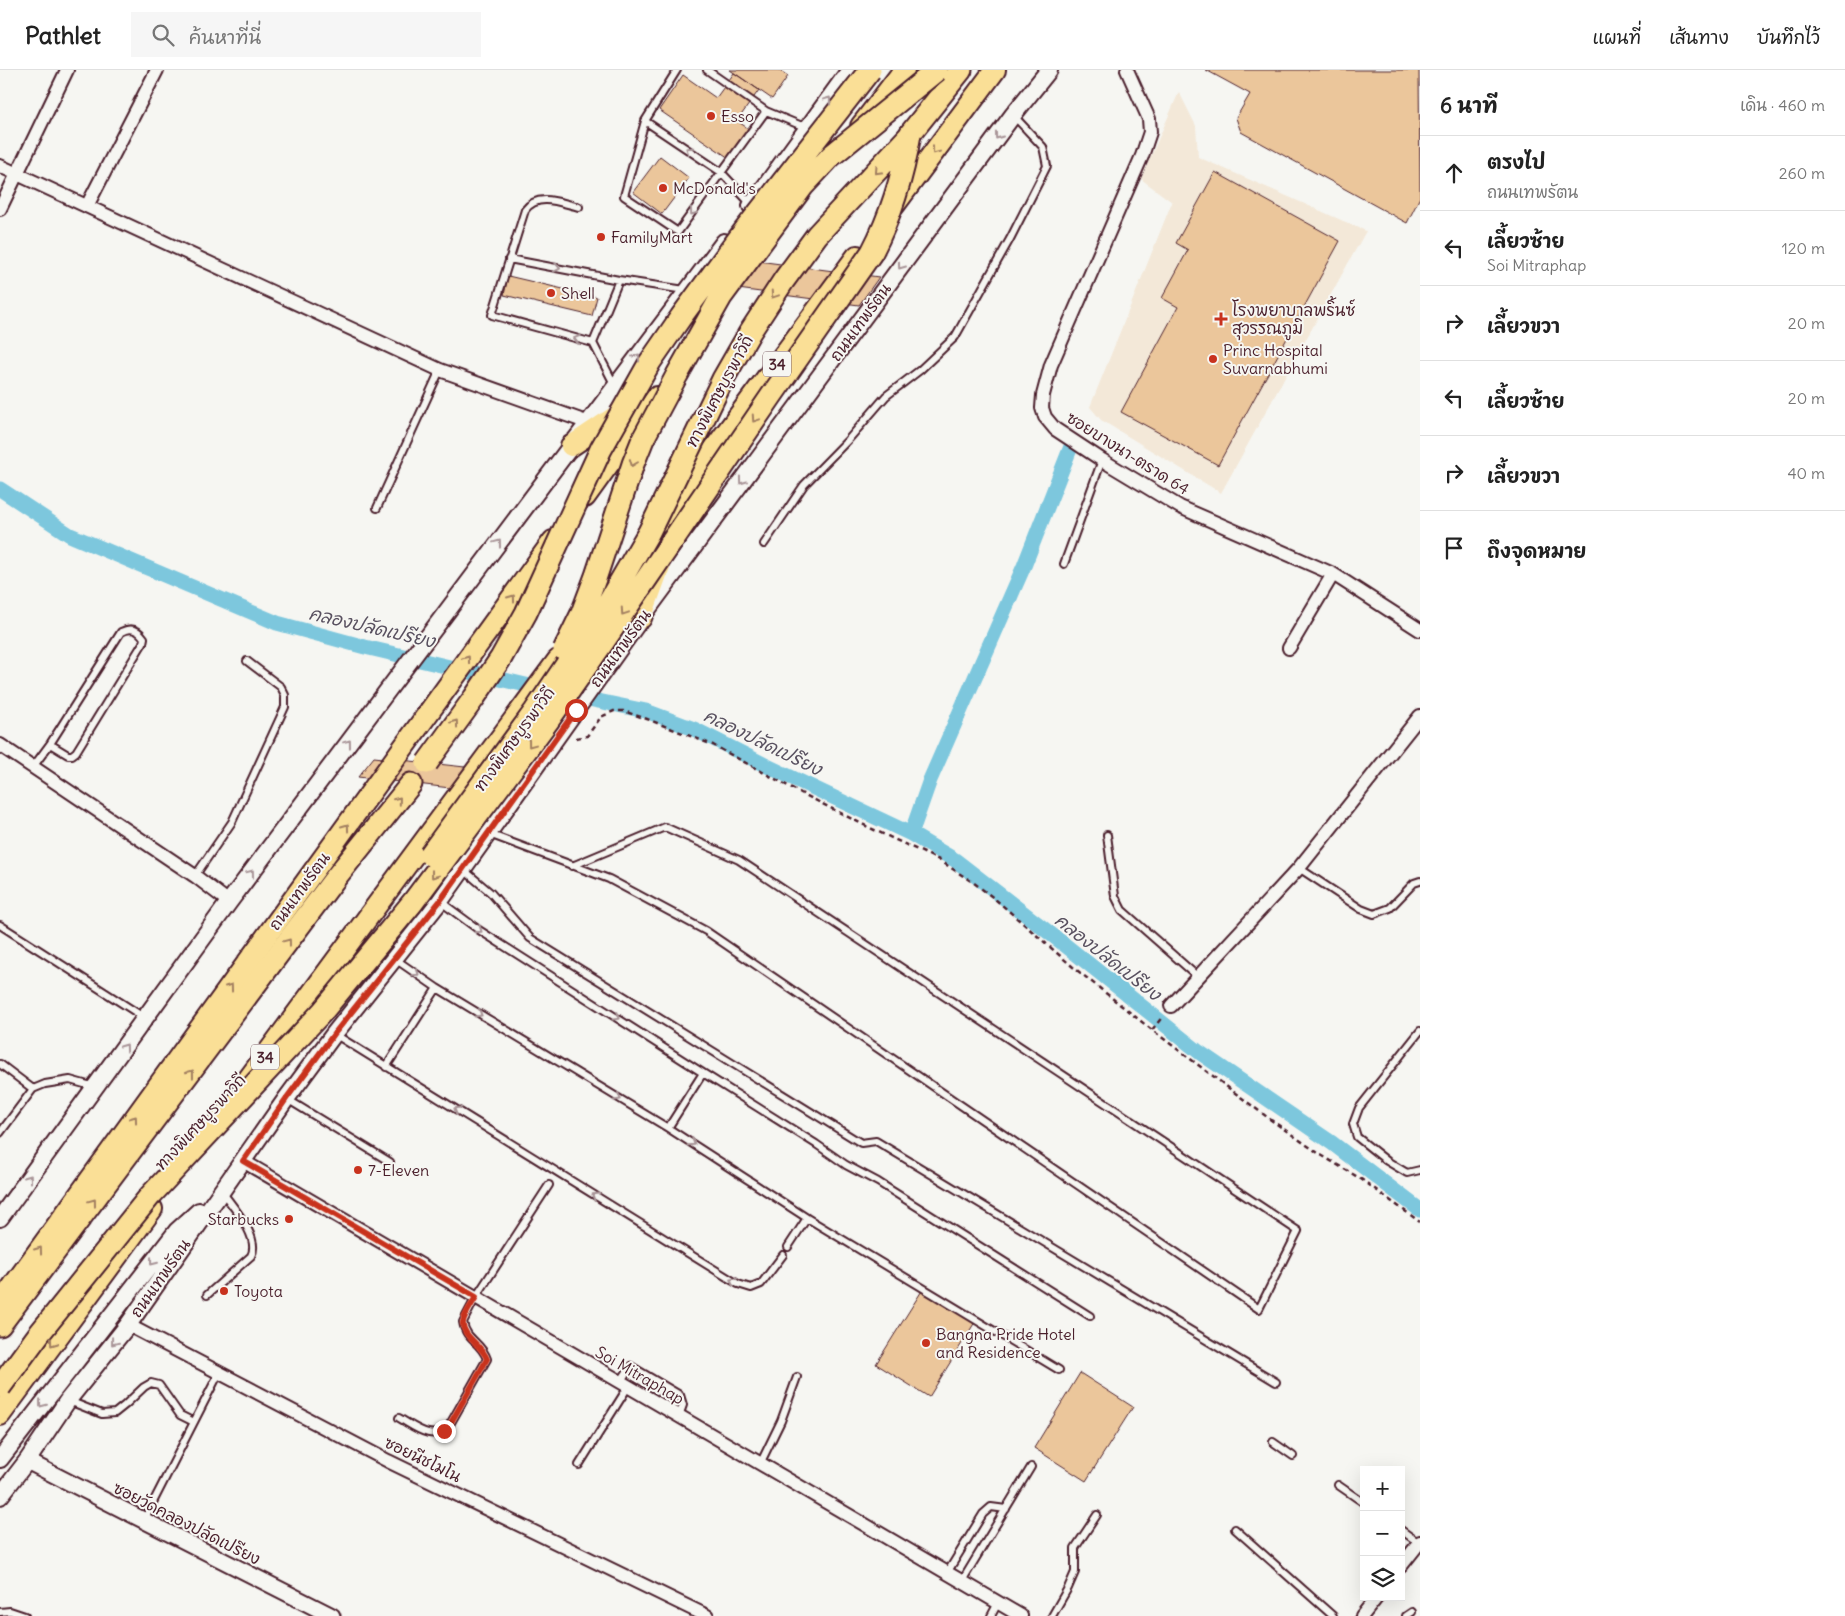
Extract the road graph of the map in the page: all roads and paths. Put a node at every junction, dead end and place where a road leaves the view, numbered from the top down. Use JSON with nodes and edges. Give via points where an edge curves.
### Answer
{"nodes":[{"id":1,"x":67,"y":70,"type":"edge"},
{"id":2,"x":158,"y":70,"type":"edge"},
{"id":3,"x":677,"y":70,"type":"edge"},
{"id":4,"x":707,"y":70,"type":"edge"},
{"id":5,"x":850,"y":70,"type":"edge"},
{"id":6,"x":870,"y":70,"type":"edge"},
{"id":7,"x":904,"y":70,"type":"edge"},
{"id":8,"x":937,"y":70,"type":"edge"},
{"id":9,"x":961,"y":70,"type":"edge"},
{"id":10,"x":995,"y":70,"type":"edge"},
{"id":11,"x":1049,"y":70,"type":"edge"},
{"id":12,"x":1127,"y":70,"type":"edge"},
{"id":13,"x":766,"y":111,"type":"junction"},
{"id":14,"x":1013,"y":115,"type":"junction"},
{"id":15,"x":645,"y":121,"type":"junction"},
{"id":16,"x":808,"y":128,"type":"junction"},
{"id":17,"x":910,"y":134,"type":"junction"},
{"id":18,"x":0,"y":166,"type":"edge"},
{"id":19,"x":721,"y":172,"type":"junction"},
{"id":20,"x":17,"y":173,"type":"junction"},
{"id":21,"x":752,"y":205,"type":"junction"},
{"id":22,"x":87,"y":206,"type":"junction"},
{"id":23,"x":579,"y":207,"type":"dead end"},
{"id":24,"x":0,"y":209,"type":"edge"},
{"id":25,"x":509,"y":260,"type":"junction"},
{"id":26,"x":619,"y":280,"type":"junction"},
{"id":27,"x":687,"y":290,"type":"junction"},
{"id":28,"x":593,"y":343,"type":"junction"},
{"id":29,"x":440,"y":370,"type":"junction"},
{"id":30,"x":670,"y":379,"type":"junction"},
{"id":31,"x":616,"y":387,"type":"junction"},
{"id":32,"x":588,"y":423,"type":"junction"},
{"id":33,"x":571,"y":446,"type":"junction"},
{"id":34,"x":1102,"y":460,"type":"junction"},
{"id":35,"x":695,"y":476,"type":"junction"},
{"id":36,"x":377,"y":508,"type":"dead end"},
{"id":37,"x":764,"y":544,"type":"dead end"},
{"id":38,"x":1064,"y":564,"type":"dead end"},
{"id":39,"x":1334,"y":574,"type":"junction"},
{"id":40,"x":641,"y":618,"type":"junction"},
{"id":41,"x":1420,"y":630,"type":"edge"},
{"id":42,"x":1289,"y":648,"type":"dead end"},
{"id":43,"x":248,"y":661,"type":"dead end"},
{"id":44,"x":532,"y":705,"type":"junction"},
{"id":45,"x":1420,"y":716,"type":"edge"},
{"id":46,"x":576,"y":738,"type":"dead end"},
{"id":47,"x":50,"y":744,"type":"junction"},
{"id":48,"x":0,"y":745,"type":"edge"},
{"id":49,"x":427,"y":763,"type":"dead end"},
{"id":50,"x":32,"y":767,"type":"junction"},
{"id":51,"x":411,"y":784,"type":"dead end"},
{"id":52,"x":488,"y":833,"type":"junction"},
{"id":53,"x":1107,"y":835,"type":"dead end"},
{"id":54,"x":572,"y":866,"type":"junction"},
{"id":55,"x":1299,"y":868,"type":"junction"},
{"id":56,"x":463,"y":869,"type":"junction"},
{"id":57,"x":195,"y":876,"type":"junction"},
{"id":58,"x":1420,"y":881,"type":"edge"},
{"id":59,"x":440,"y":901,"type":"junction"},
{"id":60,"x":229,"y":902,"type":"junction"},
{"id":61,"x":0,"y":925,"type":"edge"},
{"id":62,"x":394,"y":958,"type":"junction"},
{"id":63,"x":1197,"y":976,"type":"junction"},
{"id":64,"x":437,"y":988,"type":"junction"},
{"id":65,"x":1171,"y":1006,"type":"dead end"},
{"id":66,"x":146,"y":1018,"type":"junction"},
{"id":67,"x":1158,"y":1022,"type":"dead end"},
{"id":68,"x":1152,"y":1030,"type":"junction"},
{"id":69,"x":1420,"y":1031,"type":"edge"},
{"id":70,"x":334,"y":1034,"type":"junction"},
{"id":71,"x":0,"y":1064,"type":"edge"},
{"id":72,"x":386,"y":1067,"type":"junction"},
{"id":73,"x":703,"y":1073,"type":"junction"},
{"id":74,"x":96,"y":1087,"type":"junction"},
{"id":75,"x":33,"y":1089,"type":"junction"},
{"id":76,"x":286,"y":1099,"type":"junction"},
{"id":77,"x":668,"y":1128,"type":"junction"},
{"id":78,"x":0,"y":1133,"type":"edge"},
{"id":79,"x":243,"y":1161,"type":"junction"},
{"id":80,"x":390,"y":1162,"type":"dead end"},
{"id":81,"x":1420,"y":1170,"type":"edge"},
{"id":82,"x":549,"y":1185,"type":"dead end"},
{"id":83,"x":222,"y":1190,"type":"junction"},
{"id":84,"x":1,"y":1213,"type":"edge"},
{"id":85,"x":807,"y":1218,"type":"junction"},
{"id":86,"x":1420,"y":1222,"type":"edge"},
{"id":87,"x":788,"y":1248,"type":"dead end"},
{"id":88,"x":783,"y":1255,"type":"dead end"},
{"id":89,"x":207,"y":1295,"type":"dead end"},
{"id":90,"x":476,"y":1297,"type":"junction"},
{"id":91,"x":0,"y":1304,"type":"edge"},
{"id":92,"x":1090,"y":1316,"type":"dead end"},
{"id":93,"x":0,"y":1325,"type":"edge"},
{"id":94,"x":128,"y":1325,"type":"junction"},
{"id":95,"x":0,"y":1363,"type":"edge"},
{"id":96,"x":1059,"y":1370,"type":"dead end"},
{"id":97,"x":219,"y":1373,"type":"junction"},
{"id":98,"x":797,"y":1377,"type":"dead end"},
{"id":99,"x":1276,"y":1382,"type":"dead end"},
{"id":100,"x":624,"y":1384,"type":"junction"},
{"id":101,"x":0,"y":1387,"type":"edge"},
{"id":102,"x":68,"y":1400,"type":"junction"},
{"id":103,"x":0,"y":1415,"type":"edge"},
{"id":104,"x":679,"y":1416,"type":"junction"},
{"id":105,"x":399,"y":1418,"type":"dead end"},
{"id":106,"x":194,"y":1422,"type":"junction"},
{"id":107,"x":1273,"y":1442,"type":"dead end"},
{"id":108,"x":1293,"y":1456,"type":"dead end"},
{"id":109,"x":0,"y":1459,"type":"edge"},
{"id":110,"x":27,"y":1461,"type":"junction"},
{"id":111,"x":760,"y":1464,"type":"junction"},
{"id":112,"x":579,"y":1465,"type":"dead end"},
{"id":113,"x":1031,"y":1468,"type":"dead end"},
{"id":114,"x":1338,"y":1485,"type":"dead end"},
{"id":115,"x":0,"y":1496,"type":"edge"},
{"id":116,"x":1360,"y":1500,"type":"edge"},
{"id":117,"x":1006,"y":1509,"type":"junction"},
{"id":118,"x":1097,"y":1515,"type":"dead end"},
{"id":119,"x":144,"y":1521,"type":"junction"},
{"id":120,"x":1235,"y":1530,"type":"dead end"},
{"id":121,"x":1405,"y":1533,"type":"edge"},
{"id":122,"x":1420,"y":1543,"type":"edge"},
{"id":123,"x":1405,"y":1561,"type":"edge"},
{"id":124,"x":947,"y":1573,"type":"junction"},
{"id":125,"x":962,"y":1581,"type":"junction"},
{"id":126,"x":1374,"y":1601,"type":"edge"},
{"id":127,"x":998,"y":1603,"type":"junction"},
{"id":128,"x":0,"y":1612,"type":"edge"},
{"id":129,"x":1019,"y":1615,"type":"edge"},
{"id":130,"x":25,"y":1616,"type":"edge"},
{"id":131,"x":332,"y":1616,"type":"edge"},
{"id":132,"x":707,"y":1616,"type":"edge"},
{"id":133,"x":991,"y":1616,"type":"edge"},
{"id":134,"x":1052,"y":1616,"type":"edge"},
{"id":135,"x":1333,"y":1616,"type":"edge"},
{"id":136,"x":1362,"y":1616,"type":"edge"}],
"edges":[{"from":1,"to":20,"type":"street"},
{"from":2,"to":22,"type":"street"},
{"from":3,"to":15,"type":"lane"},
{"from":4,"to":13,"type":"lane"},
{"from":16,"to":5,"type":"main road","one_way":true},
{"from":49,"to":6,"type":"highway","one_way":true,"bridge":true,"via":[[501,658],[526,613],[601,449],[650,362],[745,230]]},
{"from":7,"to":30,"type":"highway","name":"ถนนเทพรัตน"},
{"from":8,"to":44,"type":"highway","one_way":true,"bridge":true,"via":[[831,156],[803,186],[721,297],[643,439],[582,613]]},
{"from":9,"to":17,"type":"highway","name":"ทางพิเศษบูรพาวิถี"},
{"from":10,"to":35,"type":"highway","number":"34","one_way":true},
{"from":11,"to":14,"type":"main road","name":"ถนนเทพรัตน","number":"34"},
{"from":12,"to":34,"type":"street","name":"ซอยบางนา-ตราด 64","via":[[1147,114],[1150,132],[1051,365],[1042,408],[1056,429]]},
{"from":13,"to":16,"type":"lane"},
{"from":13,"to":19,"type":"lane"},
{"from":14,"to":37,"type":"lane","via":[[1044,148],[1047,166],[955,337],[886,396],[804,485]]},
{"from":14,"to":40,"type":"main road","name":"ถนนเทพรัตน","number":"34","one_way":true},
{"from":19,"to":15,"type":"lane","one_way":true},
{"from":19,"to":15,"type":"lane","one_way":true,"via":[[678,232],[624,196]]},
{"from":16,"to":21,"type":"main road"},
{"from":17,"to":44,"type":"highway","name":"ทางพิเศษบูรพาวิถี","one_way":true,"bridge":true,"via":[[817,235],[784,280],[714,396],[630,567],[606,606]]},
{"from":17,"to":101,"type":"highway","one_way":true,"bridge":true,"via":[[898,194],[872,252],[548,721],[414,902],[323,1011],[150,1196]]},
{"from":18,"to":20,"type":"street"},
{"from":19,"to":21,"type":"lane"},
{"from":20,"to":22,"type":"street"},
{"from":20,"to":24,"type":"street"},
{"from":21,"to":27,"type":"main road"},
{"from":22,"to":29,"type":"street"},
{"from":23,"to":25,"type":"lane","via":[[545,199],[530,203]]},
{"from":25,"to":26,"type":"lane","one_way":true},
{"from":28,"to":25,"type":"lane","one_way":true,"via":[[492,315]]},
{"from":26,"to":27,"type":"lane"},
{"from":26,"to":28,"type":"lane"},
{"from":31,"to":27,"type":"main road","one_way":true},
{"from":28,"to":31,"type":"lane"},
{"from":29,"to":32,"type":"street"},
{"from":29,"to":36,"type":"lane"},
{"from":30,"to":33,"type":"highway"},
{"from":91,"to":30,"type":"highway","name":"ถนนเทพรัตน","one_way":true},
{"from":31,"to":32,"type":"main road"},
{"from":32,"to":33,"type":"main road"},
{"from":60,"to":33,"type":"main road","one_way":true},
{"from":34,"to":38,"type":"lane"},
{"from":34,"to":39,"type":"street","name":"ซอยบางนา-ตราด 64","via":[[1180,506]]},
{"from":35,"to":40,"type":"highway"},
{"from":35,"to":44,"type":"highway","number":"34","via":[[559,659]]},
{"from":39,"to":41,"type":"street","name":"ซอยบางนา-ตราด 64"},
{"from":39,"to":42,"type":"street"},
{"from":40,"to":52,"type":"main road","name":"ถนนเทพรัตน","number":"34"},
{"from":43,"to":57,"type":"lane","via":[[280,687],[285,695],[285,707],[232,822]]},
{"from":44,"to":95,"type":"highway","name":"ทางพิเศษบูรพาวิถี","bridge":true,"via":[[402,893],[313,1001],[140,1187],[27,1325]]},
{"from":44,"to":103,"type":"highway","number":"34","one_way":true},
{"from":45,"to":55,"type":"street"},
{"from":46,"to":68,"type":"path","via":[[587,736],[602,717],[614,711],[647,719],[713,746],[801,794],[939,860],[1013,913],[1072,967]]},
{"from":47,"to":47,"type":"lane","via":[[68,755],[76,752],[143,643],[141,634],[128,628],[121,632]]},
{"from":47,"to":50,"type":"lane"},
{"from":48,"to":50,"type":"street"},
{"from":50,"to":57,"type":"street"},
{"from":93,"to":51,"type":"highway","name":"ทางพิเศษบูรพาวิถี","one_way":true,"via":[[333,881]]},
{"from":52,"to":54,"type":"lane"},
{"from":52,"to":56,"type":"main road","name":"ถนนเทพรัตน","number":"34"},
{"from":53,"to":63,"type":"lane","via":[[1115,896],[1122,910]]},
{"from":54,"to":54,"type":"lane","via":[[609,879],[706,931],[1259,1309],[1298,1231],[739,860],[665,827]]},
{"from":55,"to":58,"type":"lane","via":[[1361,909],[1374,914],[1390,908],[1414,883]]},
{"from":55,"to":63,"type":"street"},
{"from":56,"to":59,"type":"main road","name":"ถนนเทพรัตน","number":"34"},
{"from":56,"to":99,"type":"lane","via":[[491,892],[530,938],[861,1143],[876,1141]]},
{"from":57,"to":60,"type":"street"},
{"from":59,"to":62,"type":"main road","name":"ถนนเทพรัตน","number":"34"},
{"from":59,"to":73,"type":"lane","one_way":true,"via":[[479,930]]},
{"from":60,"to":66,"type":"main road"},
{"from":61,"to":66,"type":"lane"},
{"from":62,"to":64,"type":"lane","one_way":true},
{"from":62,"to":70,"type":"main road","name":"ถนนเทพรัตน","number":"34"},
{"from":63,"to":65,"type":"street"},
{"from":64,"to":72,"type":"lane"},
{"from":64,"to":77,"type":"lane","one_way":true},
{"from":74,"to":66,"type":"main road","one_way":true},
{"from":67,"to":68,"type":"path"},
{"from":68,"to":86,"type":"path","via":[[1271,1120],[1362,1179]]},
{"from":69,"to":81,"type":"lane","via":[[1359,1108],[1354,1124],[1357,1137],[1387,1161],[1408,1173]]},
{"from":70,"to":72,"type":"lane"},
{"from":70,"to":76,"type":"main road","name":"ถนนเทพรัตน","number":"34"},
{"from":71,"to":75,"type":"lane"},
{"from":88,"to":72,"type":"lane","one_way":true,"via":[[761,1284],[751,1288],[738,1284]]},
{"from":73,"to":77,"type":"lane"},
{"from":73,"to":92,"type":"lane"},
{"from":74,"to":75,"type":"lane","via":[[70,1080]]},
{"from":84,"to":74,"type":"main road","one_way":true},
{"from":75,"to":78,"type":"lane"},
{"from":76,"to":79,"type":"main road","name":"ถนนเทพรัตน","number":"34"},
{"from":76,"to":80,"type":"lane"},
{"from":77,"to":85,"type":"lane","one_way":true},
{"from":79,"to":83,"type":"main road","name":"ถนนเทพรัตน","number":"34"},
{"from":79,"to":90,"type":"street","name":"Soi Mitraphap"},
{"from":82,"to":90,"type":"lane"},
{"from":83,"to":89,"type":"lane","via":[[248,1229],[254,1250]]},
{"from":83,"to":94,"type":"main road","name":"ถนนเทพรัตน","number":"34"},
{"from":83,"to":109,"type":"main road","one_way":true,"via":[[177,1231]]},
{"from":85,"to":87,"type":"lane"},
{"from":85,"to":96,"type":"lane"},
{"from":90,"to":100,"type":"street","name":"Soi Mitraphap"},
{"from":90,"to":105,"type":"lane","via":[[463,1322],[464,1328],[487,1359],[449,1426],[439,1434],[429,1434]]},
{"from":94,"to":97,"type":"street","name":"ซอยนีชโมโน"},
{"from":94,"to":102,"type":"main road","name":"ถนนเทพรัตน","number":"34","one_way":true},
{"from":97,"to":106,"type":"lane"},
{"from":97,"to":132,"type":"street","name":"ซอยนีชโมโน","via":[[388,1461]]},
{"from":98,"to":111,"type":"lane"},
{"from":100,"to":104,"type":"street","name":"Soi Mitraphap"},
{"from":100,"to":104,"type":"lane","via":[[631,1366],[680,1395],[683,1405]]},
{"from":100,"to":112,"type":"lane"},
{"from":102,"to":106,"type":"lane","via":[[102,1414],[115,1413],[151,1383],[159,1385],[180,1415]]},
{"from":102,"to":110,"type":"main road","name":"ถนนเทพรัตน","number":"34"},
{"from":104,"to":111,"type":"street","name":"Soi Mitraphap"},
{"from":106,"to":119,"type":"lane"},
{"from":107,"to":108,"type":"lane"},
{"from":110,"to":115,"type":"main road","name":"ถนนเทพรัตน","number":"34"},
{"from":110,"to":119,"type":"street","name":"ซอยวัดคลองปลัดเปรียง"},
{"from":111,"to":124,"type":"street","name":"Soi Mitraphap"},
{"from":113,"to":117,"type":"lane"},
{"from":114,"to":116,"type":"lane"},
{"from":117,"to":124,"type":"lane","via":[[990,1507],[983,1514]]},
{"from":117,"to":125,"type":"lane"},
{"from":118,"to":134,"type":"lane","via":[[1075,1548],[1075,1572]]},
{"from":119,"to":131,"type":"street","name":"ซอยวัดคลองปลัดเปรียง"},
{"from":120,"to":135,"type":"lane"},
{"from":121,"to":122,"type":"lane"},
{"from":122,"to":123,"type":"street"},
{"from":124,"to":125,"type":"street","name":"Soi Mitraphap"},
{"from":125,"to":127,"type":"street","name":"Soi Mitraphap"},
{"from":126,"to":136,"type":"street"},
{"from":127,"to":129,"type":"street","name":"Soi Mitraphap"},
{"from":127,"to":133,"type":"lane"},
{"from":128,"to":130,"type":"lane","via":[[10,1611]]}]}
